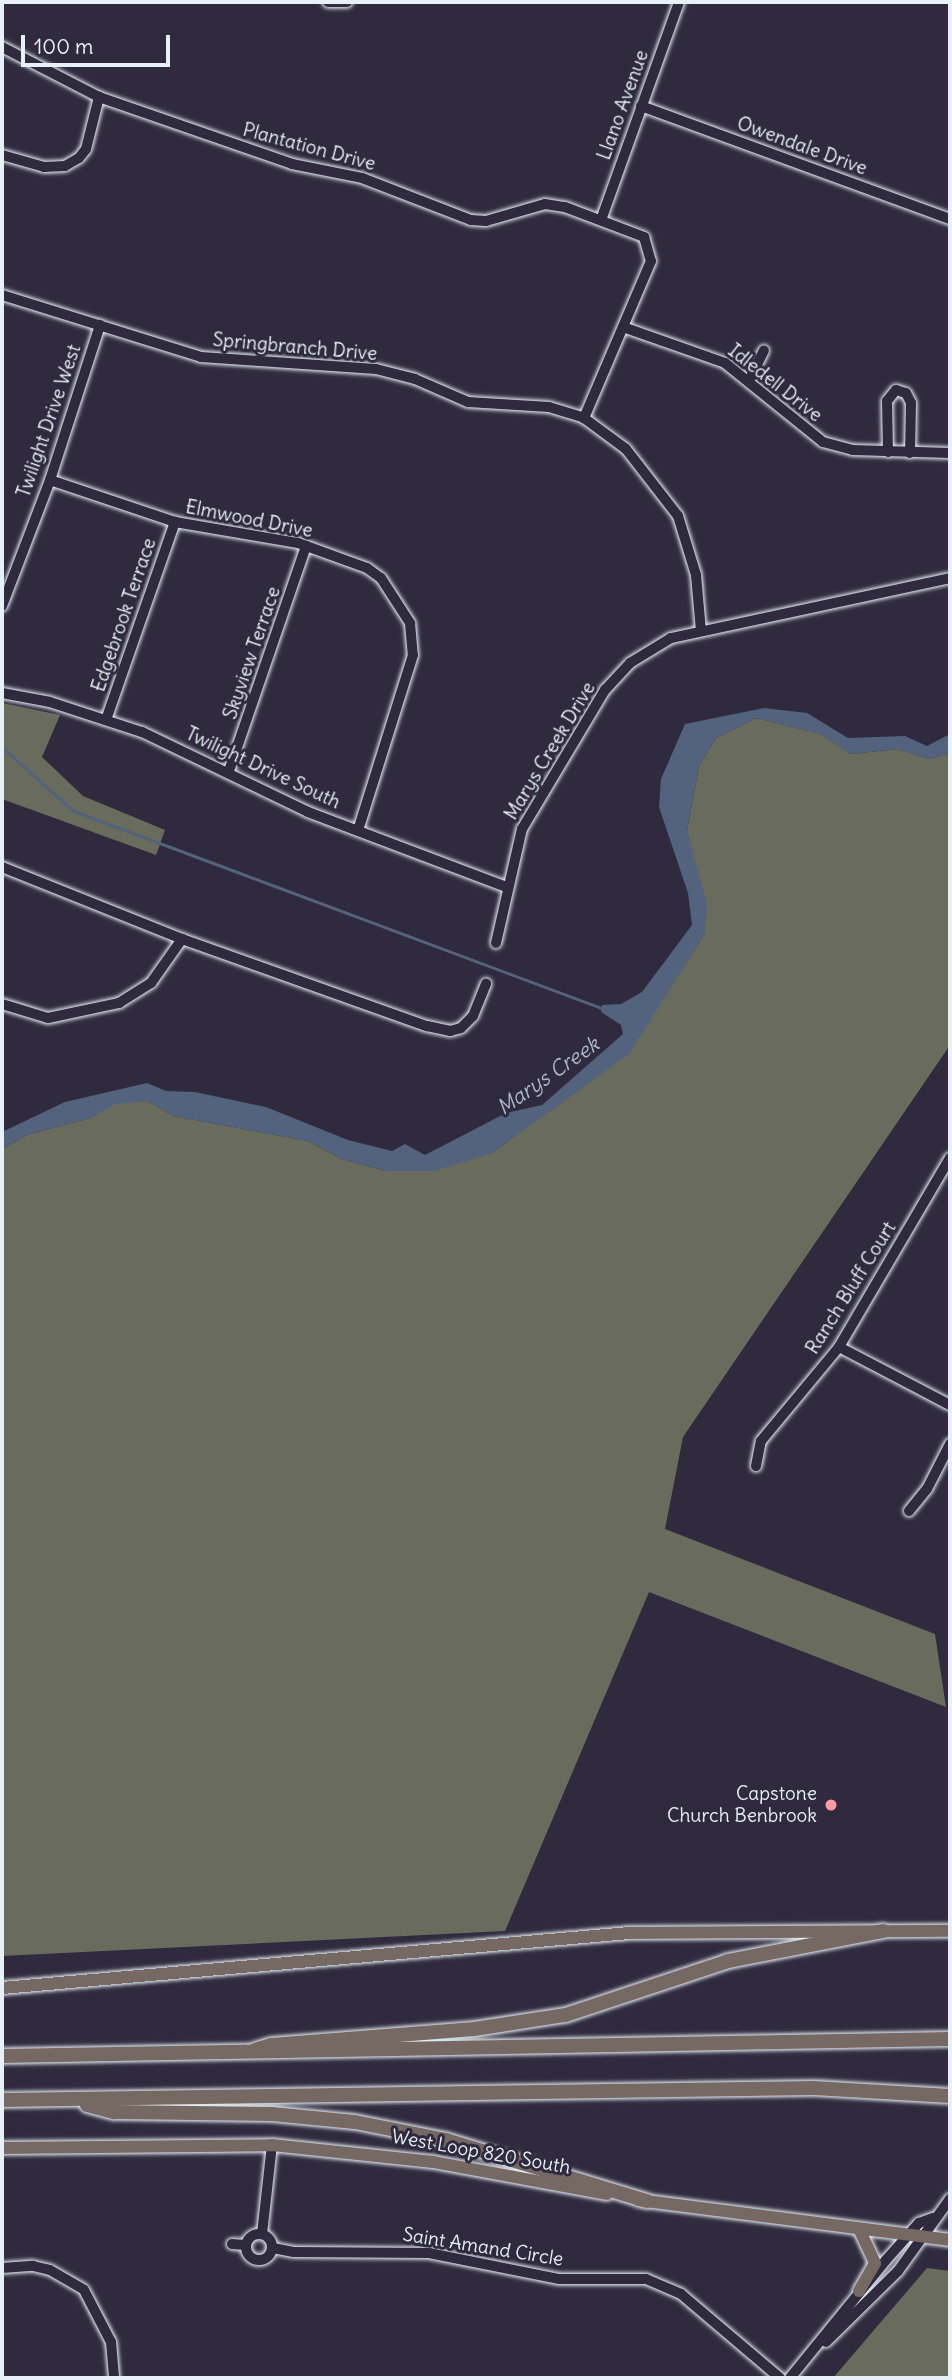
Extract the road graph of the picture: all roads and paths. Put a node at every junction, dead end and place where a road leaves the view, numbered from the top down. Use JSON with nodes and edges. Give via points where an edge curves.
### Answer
{"nodes":[{"id":1,"x":328,"y":2,"type":"edge"},
{"id":2,"x":347,"y":2,"type":"edge"},
{"id":3,"x":679,"y":2,"type":"edge"},
{"id":4,"x":2,"y":47,"type":"edge"},
{"id":5,"x":99,"y":97,"type":"junction"},
{"id":6,"x":641,"y":106,"type":"junction"},
{"id":7,"x":2,"y":155,"type":"edge"},
{"id":8,"x":950,"y":219,"type":"edge"},
{"id":9,"x":601,"y":220,"type":"junction"},
{"id":10,"x":2,"y":295,"type":"edge"},
{"id":11,"x":100,"y":326,"type":"junction"},
{"id":12,"x":623,"y":327,"type":"junction"},
{"id":13,"x":764,"y":350,"type":"dead end"},
{"id":14,"x":749,"y":381,"type":"junction"},
{"id":15,"x":584,"y":418,"type":"junction"},
{"id":16,"x":888,"y":452,"type":"junction"},
{"id":17,"x":909,"y":453,"type":"junction"},
{"id":18,"x":950,"y":453,"type":"edge"},
{"id":19,"x":50,"y":480,"type":"junction"},
{"id":20,"x":175,"y":522,"type":"junction"},
{"id":21,"x":306,"y":546,"type":"junction"},
{"id":22,"x":950,"y":578,"type":"edge"},
{"id":23,"x":2,"y":606,"type":"edge"},
{"id":24,"x":701,"y":631,"type":"junction"},
{"id":25,"x":2,"y":693,"type":"edge"},
{"id":26,"x":106,"y":720,"type":"junction"},
{"id":27,"x":229,"y":771,"type":"junction"},
{"id":28,"x":358,"y":831,"type":"junction"},
{"id":29,"x":2,"y":867,"type":"edge"},
{"id":30,"x":506,"y":887,"type":"junction"},
{"id":31,"x":182,"y":939,"type":"junction"},
{"id":32,"x":495,"y":943,"type":"dead end"},
{"id":33,"x":486,"y":983,"type":"dead end"},
{"id":34,"x":2,"y":1004,"type":"edge"},
{"id":35,"x":950,"y":1158,"type":"edge"},
{"id":36,"x":839,"y":1347,"type":"junction"},
{"id":37,"x":950,"y":1405,"type":"edge"},
{"id":38,"x":950,"y":1444,"type":"edge"},
{"id":39,"x":756,"y":1466,"type":"dead end"},
{"id":40,"x":909,"y":1511,"type":"dead end"},
{"id":41,"x":883,"y":1931,"type":"junction"},
{"id":42,"x":950,"y":1931,"type":"edge"},
{"id":43,"x":2,"y":1988,"type":"edge"},
{"id":44,"x":950,"y":2039,"type":"edge"},
{"id":45,"x":240,"y":2055,"type":"junction"},
{"id":46,"x":2,"y":2056,"type":"edge"},
{"id":47,"x":950,"y":2096,"type":"edge"},
{"id":48,"x":2,"y":2100,"type":"edge"},
{"id":49,"x":72,"y":2101,"type":"junction"},
{"id":50,"x":272,"y":2145,"type":"junction"},
{"id":51,"x":2,"y":2148,"type":"edge"},
{"id":52,"x":950,"y":2199,"type":"edge"},
{"id":53,"x":647,"y":2201,"type":"junction"},
{"id":54,"x":933,"y":2218,"type":"junction"},
{"id":55,"x":859,"y":2228,"type":"junction"},
{"id":56,"x":261,"y":2234,"type":"junction"},
{"id":57,"x":909,"y":2234,"type":"junction"},
{"id":58,"x":925,"y":2237,"type":"junction"},
{"id":59,"x":950,"y":2240,"type":"edge"},
{"id":60,"x":232,"y":2244,"type":"dead end"},
{"id":61,"x":246,"y":2245,"type":"junction"},
{"id":62,"x":273,"y":2248,"type":"junction"},
{"id":63,"x":2,"y":2268,"type":"edge"},
{"id":64,"x":859,"y":2291,"type":"junction"},
{"id":65,"x":813,"y":2353,"type":"junction"},
{"id":66,"x":114,"y":2378,"type":"edge"},
{"id":67,"x":780,"y":2378,"type":"edge"},
{"id":68,"x":790,"y":2378,"type":"edge"}],
"edges":[{"from":1,"to":2,"type":"street"},
{"from":3,"to":6,"type":"street","name":"Llano Avenue"},
{"from":4,"to":5,"type":"street","name":"Plantation Drive"},
{"from":5,"to":7,"type":"street","via":[[86,149],[79,158],[65,166],[44,167]]},
{"from":5,"to":9,"type":"street","name":"Plantation Drive","via":[[292,164],[362,177],[471,220],[486,221],[545,204]]},
{"from":6,"to":8,"type":"street","name":"Owendale Drive"},
{"from":6,"to":9,"type":"street","name":"Llano Avenue"},
{"from":9,"to":12,"type":"street","name":"Plantation Drive","via":[[635,231],[649,245],[651,261]]},
{"from":10,"to":11,"type":"street","name":"Springbranch Drive"},
{"from":11,"to":15,"type":"street","name":"Springbranch Drive","via":[[201,357],[376,369],[415,379],[468,402],[549,407]]},
{"from":11,"to":19,"type":"street","name":"Twilight Drive West"},
{"from":12,"to":14,"type":"street","name":"Idledell Drive","via":[[707,354]]},
{"from":12,"to":15,"type":"street"},
{"from":13,"to":14,"type":"street"},
{"from":14,"to":16,"type":"street","name":"Idledell Drive","via":[[823,442]]},
{"from":15,"to":24,"type":"street","name":"Springbranch Drive","via":[[634,457],[678,516],[696,575]]},
{"from":16,"to":17,"type":"street","name":"Idledell Drive"},
{"from":16,"to":17,"type":"street","via":[[887,401],[896,390],[906,393],[911,404]]},
{"from":17,"to":18,"type":"street","name":"Idledell Drive"},
{"from":19,"to":20,"type":"street","name":"Elmwood Drive"},
{"from":19,"to":23,"type":"street","name":"Twilight Drive West"},
{"from":20,"to":21,"type":"street","name":"Elmwood Drive"},
{"from":20,"to":26,"type":"street","name":"Edgebrook Terrace"},
{"from":21,"to":27,"type":"street","name":"Skyview Terrace"},
{"from":21,"to":28,"type":"street","name":"Elmwood Drive","via":[[367,568],[381,578],[395,594],[413,636],[411,671]]},
{"from":22,"to":24,"type":"street","name":"Marys Creek Drive"},
{"from":24,"to":30,"type":"street","name":"Marys Creek Drive","via":[[649,649],[605,690],[534,804],[512,854]]},
{"from":25,"to":26,"type":"street","name":"Twilight Drive South"},
{"from":26,"to":27,"type":"street","name":"Twilight Drive South"},
{"from":27,"to":28,"type":"street","name":"Twilight Drive South"},
{"from":28,"to":30,"type":"street","name":"Twilight Drive South"},
{"from":29,"to":31,"type":"street"},
{"from":30,"to":32,"type":"street","name":"Marys Creek Drive"},
{"from":31,"to":33,"type":"street","via":[[450,1031],[473,1016]]},
{"from":31,"to":34,"type":"street","via":[[151,983],[119,1003],[48,1018]]},
{"from":35,"to":36,"type":"street","name":"Ranch Bluff Court"},
{"from":36,"to":37,"type":"street"},
{"from":36,"to":39,"type":"street","name":"Ranch Bluff Court","via":[[772,1423],[761,1441]]},
{"from":38,"to":40,"type":"street","via":[[927,1489]]},
{"from":41,"to":42,"type":"main road"},
{"from":41,"to":43,"type":"main road","via":[[630,1933]]},
{"from":41,"to":45,"type":"highway","via":[[728,1961],[566,2015],[474,2029],[271,2045]]},
{"from":44,"to":45,"type":"highway"},
{"from":45,"to":46,"type":"highway"},
{"from":47,"to":49,"type":"highway","via":[[814,2088]]},
{"from":48,"to":49,"type":"highway"},
{"from":49,"to":53,"type":"highway","via":[[114,2112],[272,2114],[366,2124],[446,2140]]},
{"from":50,"to":51,"type":"main road","name":"West Loop 820 South"},
{"from":50,"to":53,"type":"main road","name":"West Loop 820 South","via":[[432,2162]]},
{"from":50,"to":56,"type":"street"},
{"from":52,"to":54,"type":"street"},
{"from":53,"to":55,"type":"main road","name":"West Loop 820 South"},
{"from":54,"to":57,"type":"street","via":[[919,2223]]},
{"from":54,"to":58,"type":"street"},
{"from":55,"to":57,"type":"main road","name":"West Loop 820 South"},
{"from":55,"to":64,"type":"main road","via":[[875,2263]]},
{"from":56,"to":61,"type":"street","via":[[251,2236]]},
{"from":56,"to":62,"type":"street","via":[[270,2239]]},
{"from":57,"to":58,"type":"main road","name":"West Loop 820 South"},
{"from":57,"to":64,"type":"street"},
{"from":58,"to":59,"type":"main road","name":"West Loop 820 South"},
{"from":58,"to":65,"type":"street","via":[[870,2302]]},
{"from":60,"to":61,"type":"street"},
{"from":61,"to":62,"type":"street","via":[[248,2255],[256,2260],[267,2258]]},
{"from":62,"to":67,"type":"street","name":"Saint Amand Circle","via":[[429,2253],[559,2279],[646,2278],[681,2294]]},
{"from":63,"to":66,"type":"street","via":[[50,2270],[84,2290],[111,2342]]},
{"from":64,"to":65,"type":"street"},
{"from":65,"to":68,"type":"street"}]}
